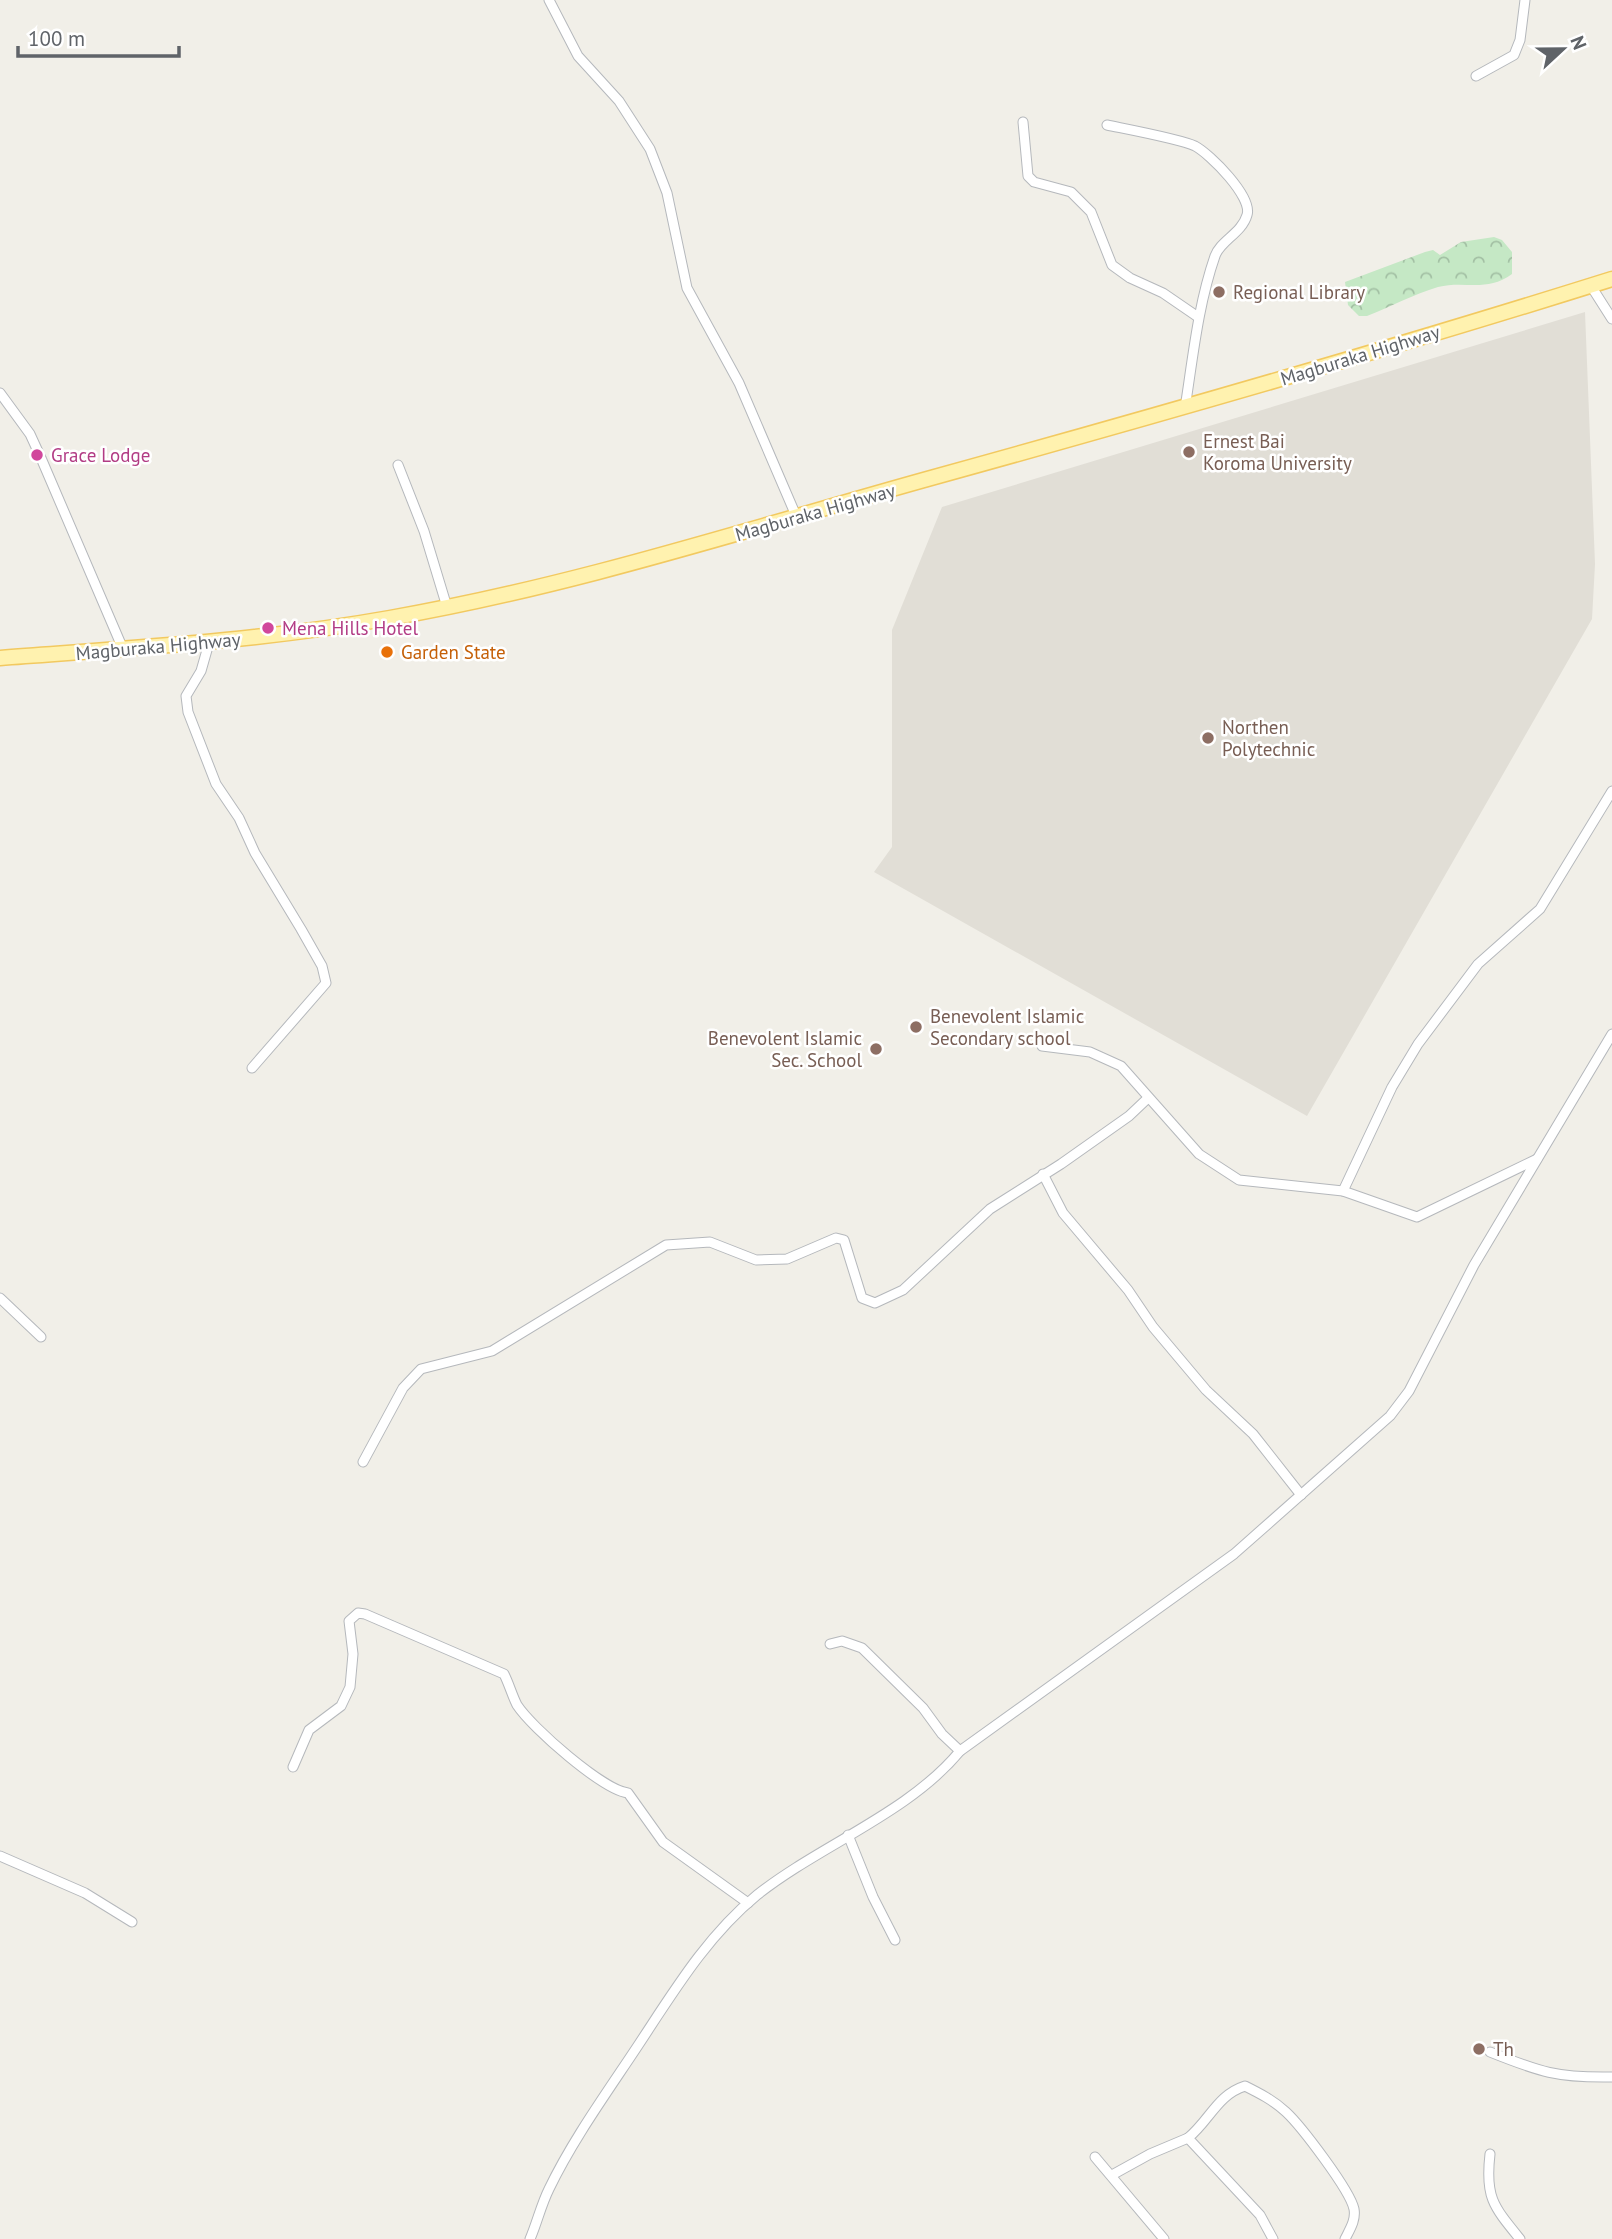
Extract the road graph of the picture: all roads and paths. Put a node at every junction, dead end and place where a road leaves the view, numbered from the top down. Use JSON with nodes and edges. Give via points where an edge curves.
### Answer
{"nodes":[{"id":1,"x":549,"y":0,"type":"edge"},
{"id":2,"x":1525,"y":0,"type":"edge"},
{"id":3,"x":1476,"y":76,"type":"dead end"},
{"id":4,"x":1023,"y":122,"type":"dead end"},
{"id":5,"x":1107,"y":125,"type":"dead end"},
{"id":6,"x":1612,"y":279,"type":"edge"},
{"id":7,"x":1591,"y":286,"type":"junction"},
{"id":8,"x":1198,"y":317,"type":"junction"},
{"id":9,"x":1612,"y":319,"type":"edge"},
{"id":10,"x":0,"y":393,"type":"edge"},
{"id":11,"x":1185,"y":408,"type":"junction"},
{"id":12,"x":398,"y":465,"type":"dead end"},
{"id":13,"x":797,"y":518,"type":"junction"},
{"id":14,"x":447,"y":607,"type":"junction"},
{"id":15,"x":209,"y":643,"type":"junction"},
{"id":16,"x":122,"y":649,"type":"junction"},
{"id":17,"x":0,"y":658,"type":"edge"},
{"id":18,"x":1612,"y":791,"type":"edge"},
{"id":19,"x":1612,"y":1034,"type":"edge"},
{"id":20,"x":1042,"y":1046,"type":"dead end"},
{"id":21,"x":252,"y":1068,"type":"dead end"},
{"id":22,"x":1148,"y":1098,"type":"junction"},
{"id":23,"x":1539,"y":1158,"type":"junction"},
{"id":24,"x":1043,"y":1174,"type":"junction"},
{"id":25,"x":1343,"y":1191,"type":"junction"},
{"id":26,"x":0,"y":1298,"type":"edge"},
{"id":27,"x":41,"y":1337,"type":"dead end"},
{"id":28,"x":363,"y":1462,"type":"dead end"},
{"id":29,"x":1301,"y":1495,"type":"junction"},
{"id":30,"x":830,"y":1644,"type":"dead end"},
{"id":31,"x":960,"y":1751,"type":"junction"},
{"id":32,"x":293,"y":1767,"type":"dead end"},
{"id":33,"x":848,"y":1835,"type":"junction"},
{"id":34,"x":0,"y":1856,"type":"edge"},
{"id":35,"x":748,"y":1903,"type":"junction"},
{"id":36,"x":132,"y":1922,"type":"dead end"},
{"id":37,"x":895,"y":1940,"type":"dead end"},
{"id":38,"x":1490,"y":2052,"type":"dead end"},
{"id":39,"x":1612,"y":2077,"type":"edge"},
{"id":40,"x":1188,"y":2138,"type":"junction"},
{"id":41,"x":1490,"y":2154,"type":"dead end"},
{"id":42,"x":1095,"y":2157,"type":"dead end"},
{"id":43,"x":1112,"y":2175,"type":"junction"},
{"id":44,"x":530,"y":2239,"type":"edge"},
{"id":45,"x":1164,"y":2239,"type":"edge"},
{"id":46,"x":1273,"y":2239,"type":"edge"},
{"id":47,"x":1345,"y":2239,"type":"edge"},
{"id":48,"x":1520,"y":2239,"type":"edge"}],
"edges":[{"from":1,"to":13,"type":"street","via":[[578,56],[618,101],[654,158],[667,193],[687,288],[739,383]]},
{"from":2,"to":3,"type":"street","via":[[1514,55]]},
{"from":4,"to":8,"type":"street","via":[[1028,176],[1071,191],[1091,212],[1112,265]]},
{"from":5,"to":8,"type":"street","via":[[1194,145],[1242,192],[1248,213],[1216,252]]},
{"from":6,"to":7,"type":"main road","name":"Magburaka Highway"},
{"from":7,"to":9,"type":"street"},
{"from":7,"to":11,"type":"main road","name":"Magburaka Highway"},
{"from":8,"to":11,"type":"street"},
{"from":10,"to":16,"type":"street","via":[[30,434]]},
{"from":11,"to":13,"type":"main road","name":"Magburaka Highway"},
{"from":12,"to":14,"type":"street"},
{"from":13,"to":14,"type":"main road","name":"Magburaka Highway","via":[[554,584]]},
{"from":14,"to":15,"type":"main road","name":"Magburaka Highway"},
{"from":15,"to":16,"type":"main road","name":"Magburaka Highway"},
{"from":15,"to":21,"type":"street","via":[[201,671],[186,696],[188,712],[216,785],[302,929],[326,983]]},
{"from":16,"to":17,"type":"main road","name":"Magburaka Highway"},
{"from":18,"to":25,"type":"street","via":[[1540,909],[1478,964],[1418,1044],[1392,1087]]},
{"from":19,"to":23,"type":"street"},
{"from":20,"to":22,"type":"street","via":[[1103,1056],[1121,1066]]},
{"from":22,"to":24,"type":"street"},
{"from":22,"to":25,"type":"street","via":[[1199,1154],[1239,1180]]},
{"from":23,"to":25,"type":"street","via":[[1417,1217]]},
{"from":23,"to":29,"type":"street","via":[[1474,1265],[1409,1391],[1390,1416]]},
{"from":24,"to":28,"type":"street","via":[[990,1209],[903,1290],[875,1304],[862,1298],[844,1240],[836,1238],[787,1259],[757,1260],[710,1242],[666,1245],[492,1351],[421,1369],[403,1388]]},
{"from":24,"to":29,"type":"street","via":[[1063,1213],[1153,1327],[1206,1390],[1253,1434]]},
{"from":26,"to":27,"type":"street"},
{"from":29,"to":31,"type":"street","via":[[1234,1554]]},
{"from":30,"to":31,"type":"street","via":[[842,1641],[862,1648]]},
{"from":31,"to":33,"type":"street","via":[[911,1795]]},
{"from":32,"to":35,"type":"street","via":[[309,1730],[341,1706],[350,1687],[349,1621],[358,1613],[365,1614],[504,1674],[517,1705],[572,1760],[619,1792],[628,1793],[663,1842]]},
{"from":33,"to":35,"type":"street"},
{"from":33,"to":37,"type":"street"},
{"from":34,"to":36,"type":"street","via":[[85,1893]]},
{"from":35,"to":44,"type":"street","via":[[686,1971],[549,2189]]},
{"from":38,"to":39,"type":"street","via":[[1544,2074]]},
{"from":40,"to":43,"type":"street"},
{"from":40,"to":46,"type":"street","via":[[1260,2215]]},
{"from":40,"to":47,"type":"street","via":[[1231,2090],[1245,2086],[1268,2098],[1287,2113],[1323,2158],[1353,2206],[1354,2220]]},
{"from":41,"to":48,"type":"street","via":[[1489,2192]]},
{"from":42,"to":43,"type":"street"},
{"from":43,"to":45,"type":"street"}]}
